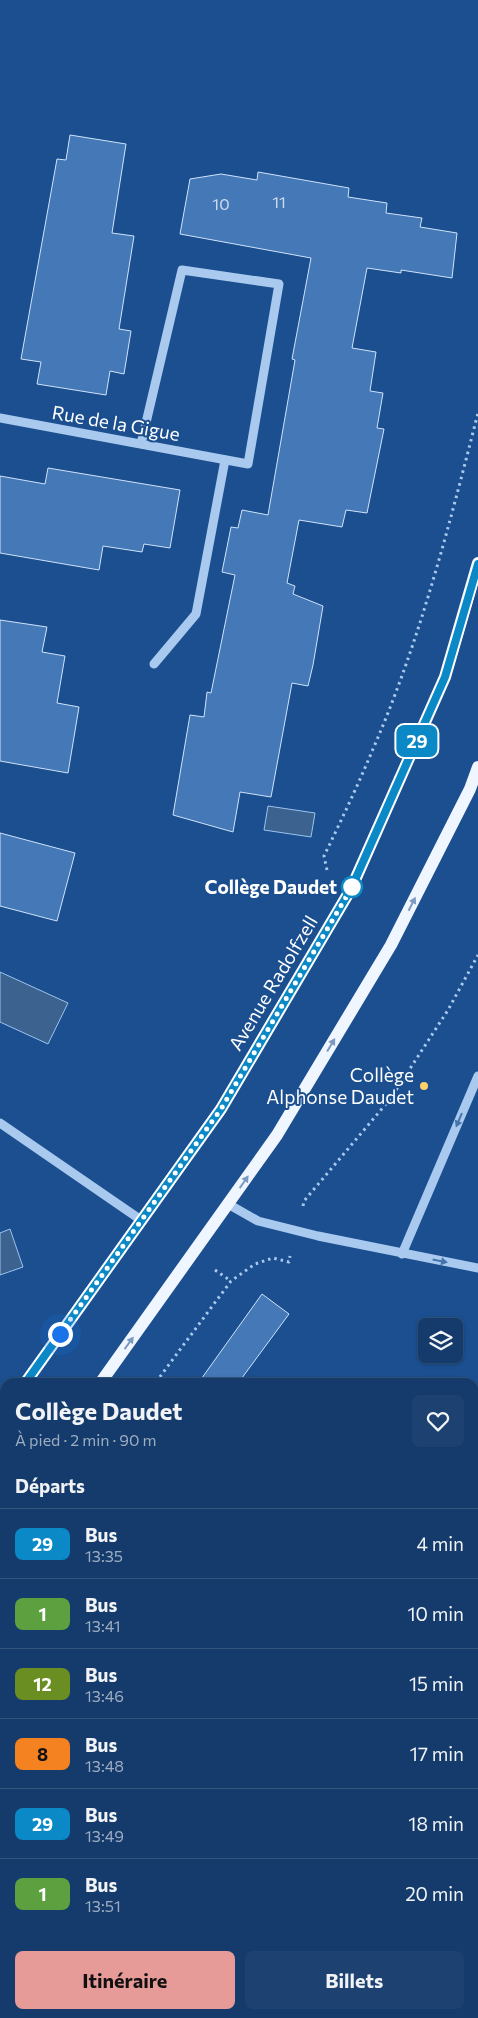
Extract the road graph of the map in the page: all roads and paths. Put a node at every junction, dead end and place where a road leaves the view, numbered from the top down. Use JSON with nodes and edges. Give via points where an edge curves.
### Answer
{"nodes":[{"id":1,"x":478,"y":412,"type":"edge"},
{"id":2,"x":0,"y":418,"type":"edge"},
{"id":3,"x":141,"y":444,"type":"junction"},
{"id":4,"x":226,"y":460,"type":"junction"},
{"id":5,"x":478,"y":564,"type":"edge"},
{"id":6,"x":154,"y":664,"type":"dead end"},
{"id":7,"x":478,"y":767,"type":"edge"},
{"id":8,"x":335,"y":917,"type":"junction"},
{"id":9,"x":478,"y":956,"type":"edge"},
{"id":10,"x":478,"y":1076,"type":"edge"},
{"id":11,"x":0,"y":1123,"type":"edge"},
{"id":12,"x":304,"y":1201,"type":"dead end"},
{"id":13,"x":228,"y":1204,"type":"junction"},
{"id":14,"x":141,"y":1220,"type":"junction"},
{"id":15,"x":402,"y":1254,"type":"junction"},
{"id":16,"x":289,"y":1262,"type":"dead end"},
{"id":17,"x":478,"y":1268,"type":"edge"},
{"id":18,"x":29,"y":1378,"type":"edge"},
{"id":19,"x":104,"y":1378,"type":"edge"},
{"id":20,"x":159,"y":1378,"type":"edge"}],
"edges":[{"from":1,"to":8,"type":"path","via":[[448,533],[422,618],[374,748],[324,856]]},
{"from":2,"to":3,"type":"street","name":"Rue de la Gigue"},
{"from":3,"to":4,"type":"street","name":"Rue de la Gigue"},
{"from":3,"to":4,"type":"street","name":"Rue de la Gigue","via":[[182,270],[279,284],[248,464]]},
{"from":4,"to":6,"type":"street","via":[[196,614]]},
{"from":5,"to":8,"type":"main road","name":"Avenue Radolfzell","via":[[445,677],[351,889]]},
{"from":13,"to":7,"type":"main road","one_way":true,"via":[[278,1135],[391,945]]},
{"from":8,"to":14,"type":"main road","name":"Avenue Radolfzell","via":[[221,1109]]},
{"from":9,"to":12,"type":"path","via":[[448,1010],[391,1098]]},
{"from":10,"to":15,"type":"street","one_way":true},
{"from":11,"to":14,"type":"street"},
{"from":13,"to":15,"type":"street","via":[[258,1221]]},
{"from":19,"to":13,"type":"main road","one_way":true},
{"from":14,"to":18,"type":"main road","name":"Avenue Radolfzell"},
{"from":15,"to":17,"type":"street","one_way":true},
{"from":16,"to":20,"type":"path","via":[[273,1258],[254,1264],[231,1281]]}]}
